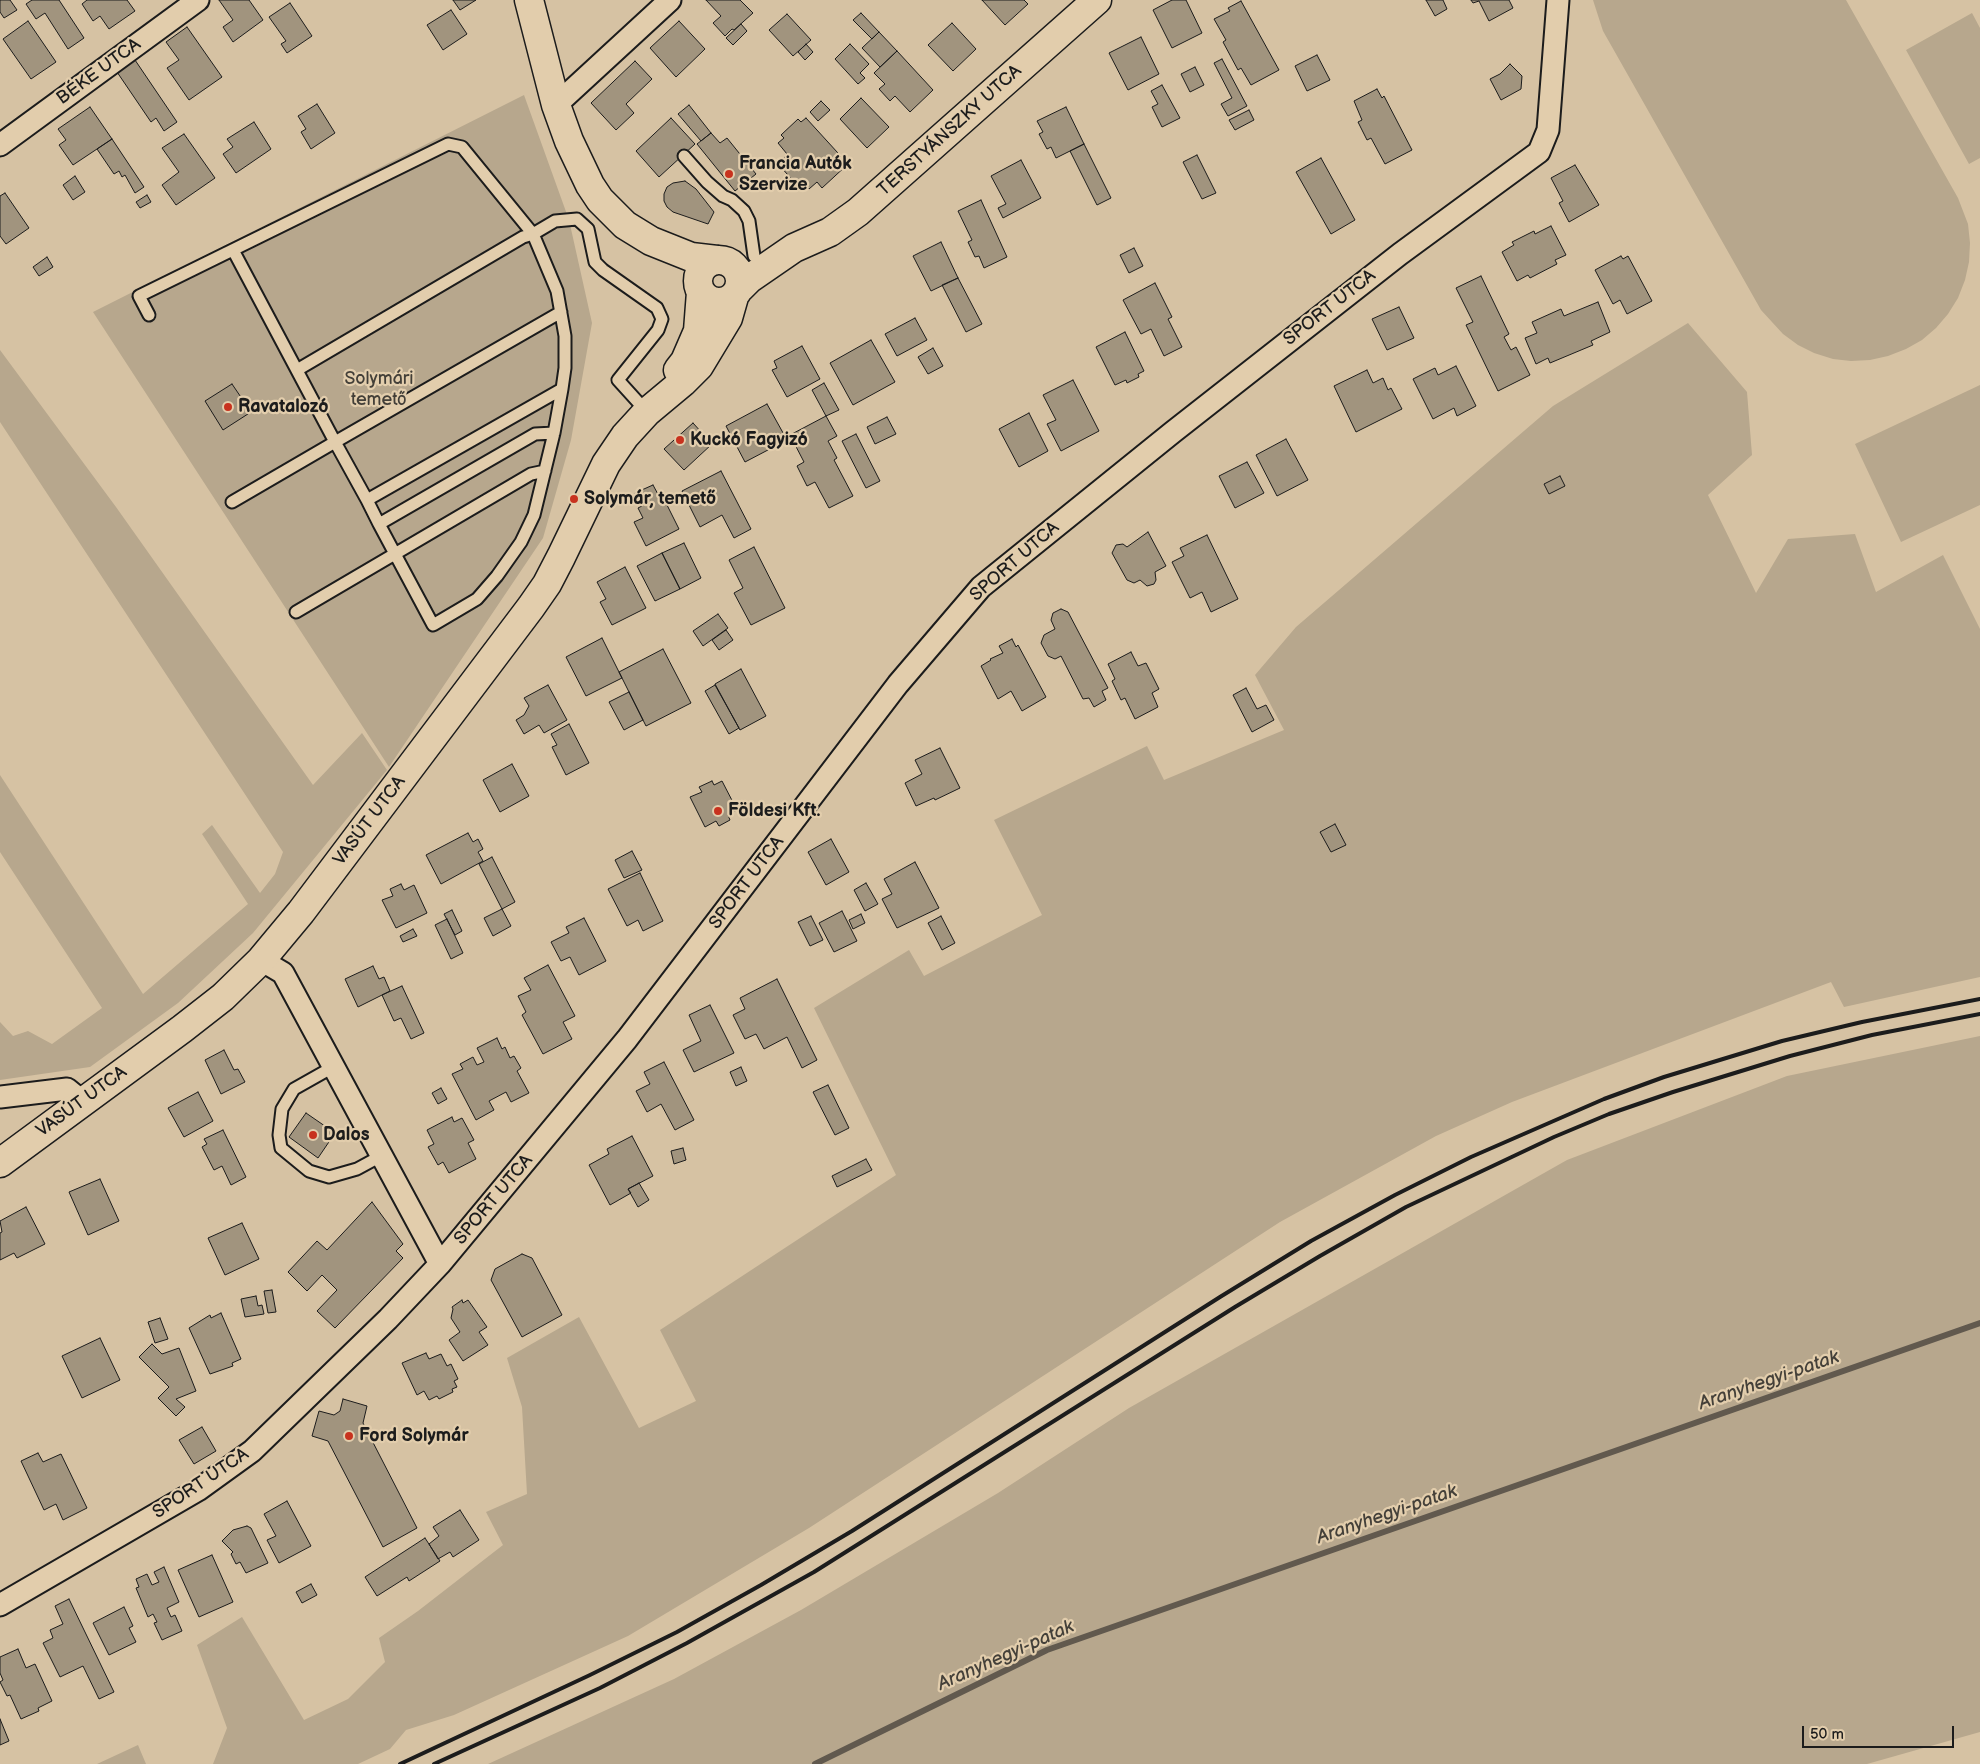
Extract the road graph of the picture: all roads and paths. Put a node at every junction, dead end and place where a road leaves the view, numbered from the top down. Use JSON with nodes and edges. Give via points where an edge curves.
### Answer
{"nodes":[{"id":1,"x":198,"y":0,"type":"edge"},
{"id":2,"x":529,"y":0,"type":"edge"},
{"id":3,"x":670,"y":0,"type":"edge"},
{"id":4,"x":1558,"y":0,"type":"edge"},
{"id":5,"x":1084,"y":5,"type":"edge"},
{"id":6,"x":556,"y":105,"type":"junction"},
{"id":7,"x":0,"y":145,"type":"edge"},
{"id":8,"x":684,"y":156,"type":"dead end"},
{"id":9,"x":533,"y":234,"type":"junction"},
{"id":10,"x":651,"y":240,"type":"junction"},
{"id":11,"x":794,"y":248,"type":"junction"},
{"id":12,"x":233,"y":250,"type":"junction"},
{"id":13,"x":754,"y":256,"type":"junction"},
{"id":14,"x":722,"y":261,"type":"junction"},
{"id":15,"x":699,"y":287,"type":"junction"},
{"id":16,"x":737,"y":293,"type":"junction"},
{"id":17,"x":561,"y":312,"type":"junction"},
{"id":18,"x":149,"y":315,"type":"dead end"},
{"id":19,"x":297,"y":370,"type":"junction"},
{"id":20,"x":562,"y":389,"type":"junction"},
{"id":21,"x":650,"y":408,"type":"junction"},
{"id":22,"x":554,"y":433,"type":"junction"},
{"id":23,"x":336,"y":442,"type":"junction"},
{"id":24,"x":545,"y":470,"type":"junction"},
{"id":25,"x":367,"y":500,"type":"junction"},
{"id":26,"x":232,"y":502,"type":"dead end"},
{"id":27,"x":379,"y":524,"type":"junction"},
{"id":28,"x":395,"y":554,"type":"junction"},
{"id":29,"x":296,"y":612,"type":"dead end"},
{"id":30,"x":260,"y":960,"type":"junction"},
{"id":31,"x":333,"y":1067,"type":"junction"},
{"id":32,"x":0,"y":1097,"type":"edge"},
{"id":33,"x":83,"y":1102,"type":"junction"},
{"id":34,"x":381,"y":1156,"type":"junction"},
{"id":35,"x":0,"y":1163,"type":"edge"},
{"id":36,"x":440,"y":1264,"type":"junction"},
{"id":37,"x":0,"y":1605,"type":"edge"}],
"edges":[{"from":1,"to":7,"type":"street","name":"BÉKE UTCA"},
{"from":2,"to":6,"type":"street"},
{"from":3,"to":6,"type":"street"},
{"from":4,"to":36,"type":"street","name":"SPORT UTCA","via":[[1548,130],[1539,152],[1392,260],[981,587],[898,684],[628,1039]]},
{"from":5,"to":11,"type":"street","name":"TERSTYÁNSZKY UTCA","via":[[858,212],[830,232]]},
{"from":6,"to":10,"type":"street","via":[[569,141],[600,200],[625,225]]},
{"from":8,"to":13,"type":"lane","via":[[706,182],[744,211],[749,221]]},
{"from":9,"to":12,"type":"lane","via":[[462,147],[448,144]]},
{"from":9,"to":17,"type":"lane","via":[[557,291]]},
{"from":9,"to":19,"type":"lane"},
{"from":9,"to":21,"type":"lane","via":[[554,221],[577,219],[588,229],[595,262],[657,308],[662,319],[658,330],[618,380]]},
{"from":10,"to":14,"type":"street","via":[[691,257]]},
{"from":10,"to":15,"type":"street"},
{"from":11,"to":13,"type":"street","name":"TERSTYÁNSZKY UTCA"},
{"from":11,"to":16,"type":"street","name":"TERSTYÁNSZKY UTCA","via":[[749,279]]},
{"from":12,"to":18,"type":"lane","via":[[139,296]]},
{"from":12,"to":19,"type":"lane"},
{"from":13,"to":14,"type":"street","name":"TERSTYÁNSZKY UTCA"},
{"from":14,"to":15,"type":"street","via":[[707,264],[700,272]]},
{"from":14,"to":16,"type":"street","via":[[736,268],[741,277]]},
{"from":15,"to":16,"type":"street","via":[[707,299],[716,303],[726,302]]},
{"from":15,"to":21,"type":"street","name":"VASÚT UTCA","via":[[698,330],[685,361]]},
{"from":16,"to":21,"type":"street","name":"VASÚT UTCA","via":[[728,318],[699,366]]},
{"from":17,"to":20,"type":"lane","via":[[565,344]]},
{"from":17,"to":23,"type":"lane"},
{"from":19,"to":23,"type":"lane"},
{"from":20,"to":22,"type":"lane"},
{"from":20,"to":25,"type":"lane"},
{"from":21,"to":30,"type":"street","name":"VASÚT UTCA","via":[[606,464],[558,564],[531,607],[307,904]]},
{"from":22,"to":24,"type":"lane"},
{"from":22,"to":27,"type":"lane","via":[[535,434]]},
{"from":23,"to":25,"type":"lane"},
{"from":23,"to":26,"type":"lane"},
{"from":24,"to":28,"type":"lane","via":[[530,474]]},
{"from":24,"to":28,"type":"lane","via":[[534,515],[521,542],[497,576],[477,599],[433,625]]},
{"from":25,"to":27,"type":"lane"},
{"from":27,"to":28,"type":"lane"},
{"from":28,"to":29,"type":"lane"},
{"from":30,"to":31,"type":"street","name":"SPORT UTCA","via":[[283,973]]},
{"from":30,"to":33,"type":"street","name":"VASÚT UTCA","via":[[216,1002]]},
{"from":31,"to":34,"type":"street","name":"SPORT UTCA"},
{"from":31,"to":34,"type":"lane","via":[[294,1089],[282,1109],[281,1148],[309,1171],[329,1177]]},
{"from":32,"to":33,"type":"street","via":[[67,1089]]},
{"from":33,"to":35,"type":"street","name":"VASÚT UTCA"},
{"from":34,"to":36,"type":"street","name":"SPORT UTCA"},
{"from":36,"to":37,"type":"street","name":"SPORT UTCA","via":[[252,1451],[198,1490]]}]}
